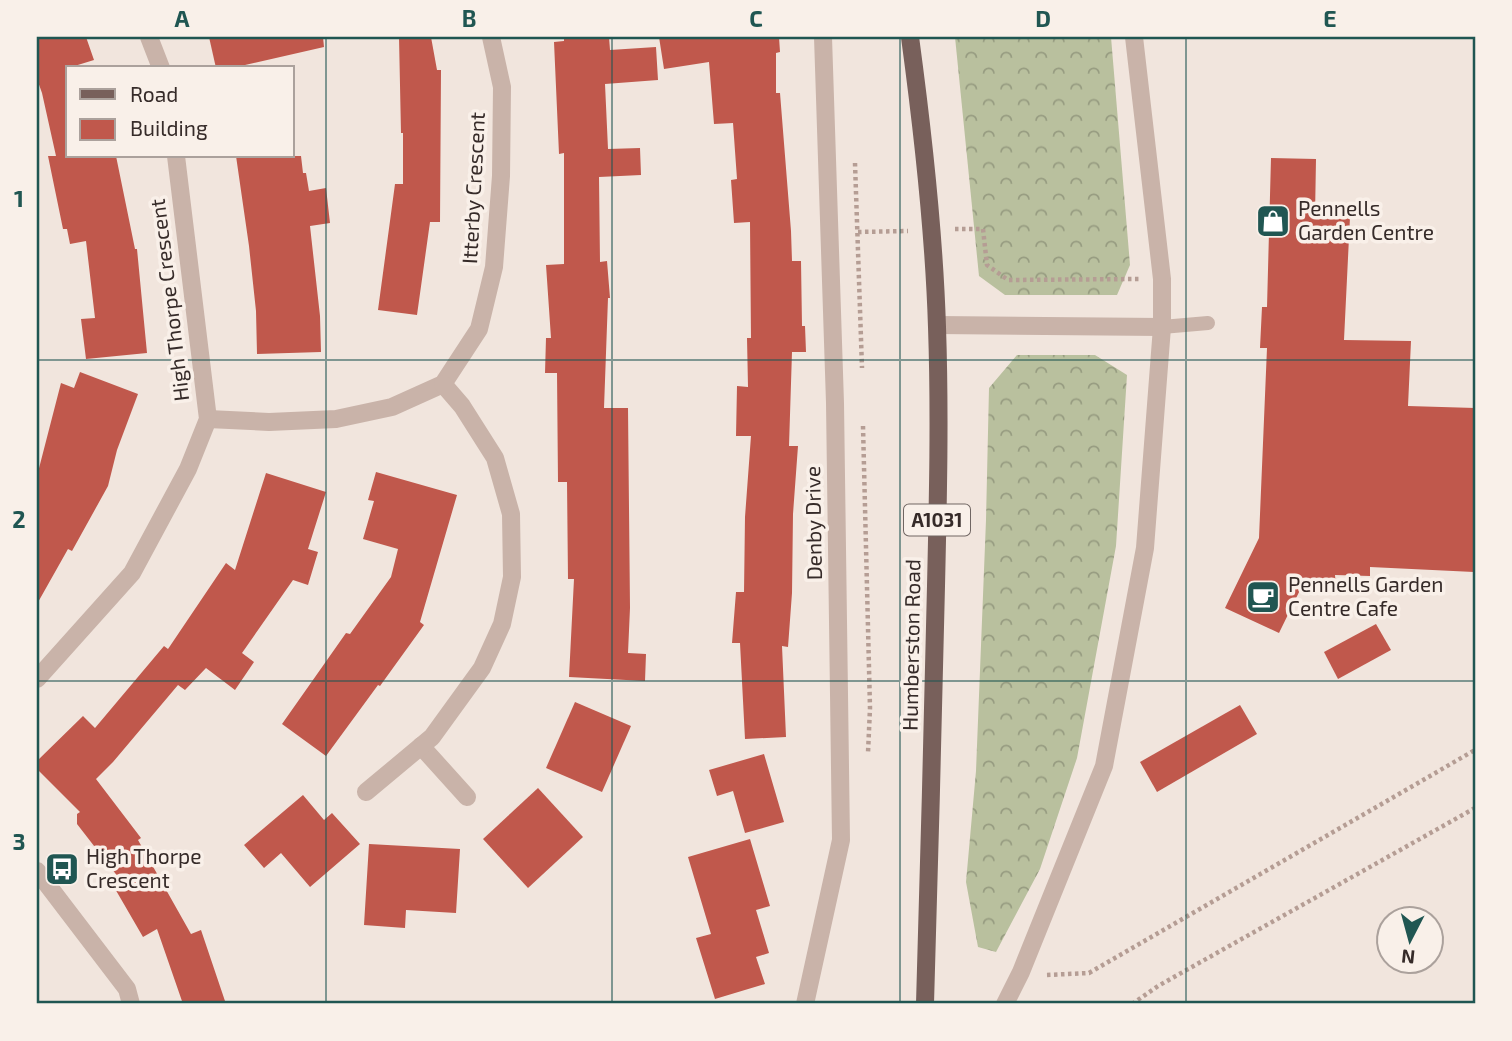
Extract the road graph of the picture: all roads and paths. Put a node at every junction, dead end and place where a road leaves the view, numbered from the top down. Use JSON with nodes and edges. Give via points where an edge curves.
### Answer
{"nodes":[{"id":1,"x":149,"y":37,"type":"edge"},
{"id":2,"x":491,"y":37,"type":"edge"},
{"id":3,"x":823,"y":37,"type":"edge"},
{"id":4,"x":910,"y":37,"type":"edge"},
{"id":5,"x":1134,"y":37,"type":"edge"},
{"id":6,"x":160,"y":66,"type":"edge"},
{"id":7,"x":176,"y":158,"type":"edge"},
{"id":8,"x":931,"y":230,"type":"junction"},
{"id":9,"x":858,"y":232,"type":"dead end"},
{"id":10,"x":1162,"y":279,"type":"junction"},
{"id":11,"x":1208,"y":323,"type":"dead end"},
{"id":12,"x":937,"y":326,"type":"junction"},
{"id":13,"x":1162,"y":327,"type":"junction"},
{"id":14,"x":443,"y":384,"type":"junction"},
{"id":15,"x":208,"y":419,"type":"junction"},
{"id":16,"x":37,"y":679,"type":"edge"},
{"id":17,"x":421,"y":746,"type":"junction"},
{"id":18,"x":1475,"y":750,"type":"edge"},
{"id":19,"x":366,"y":792,"type":"dead end"},
{"id":20,"x":467,"y":797,"type":"dead end"},
{"id":21,"x":1475,"y":808,"type":"edge"},
{"id":22,"x":37,"y":871,"type":"edge"},
{"id":23,"x":1021,"y":972,"type":"junction"},
{"id":24,"x":131,"y":1004,"type":"edge"},
{"id":25,"x":805,"y":1004,"type":"edge"},
{"id":26,"x":925,"y":1004,"type":"edge"},
{"id":27,"x":1004,"y":1004,"type":"edge"},
{"id":28,"x":1132,"y":1004,"type":"edge"}],
"edges":[{"from":1,"to":6,"type":"street"},
{"from":2,"to":14,"type":"street","name":"Itterby Crescent","via":[[502,87],[494,267],[479,328]]},
{"from":3,"to":25,"type":"street","name":"Denby Drive","via":[[835,403],[841,840]]},
{"from":4,"to":8,"type":"main road","name":"Humberston Road","number":"A1031"},
{"from":5,"to":10,"type":"street"},
{"from":7,"to":15,"type":"street","name":"High Thorpe Crescent"},
{"from":8,"to":9,"type":"path"},
{"from":8,"to":10,"type":"path","via":[[983,229],[987,265],[1008,280]]},
{"from":8,"to":12,"type":"main road","name":"Humberston Road","number":"A1031"},
{"from":10,"to":13,"type":"street"},
{"from":11,"to":13,"type":"lane"},
{"from":12,"to":13,"type":"street"},
{"from":12,"to":26,"type":"main road","name":"Humberston Road","number":"A1031","via":[[938,473]]},
{"from":13,"to":23,"type":"street","via":[[1145,548],[1104,766]]},
{"from":14,"to":15,"type":"street","via":[[392,407],[335,419]]},
{"from":14,"to":17,"type":"street","via":[[495,458],[511,514],[512,577],[502,624],[482,668]]},
{"from":15,"to":16,"type":"street","name":"High Thorpe Crescent","via":[[188,469],[132,573]]},
{"from":17,"to":19,"type":"street"},
{"from":17,"to":20,"type":"street"},
{"from":18,"to":23,"type":"path","via":[[1089,974]]},
{"from":21,"to":28,"type":"path"},
{"from":22,"to":24,"type":"street","via":[[127,989]]},
{"from":23,"to":27,"type":"street"}]}
